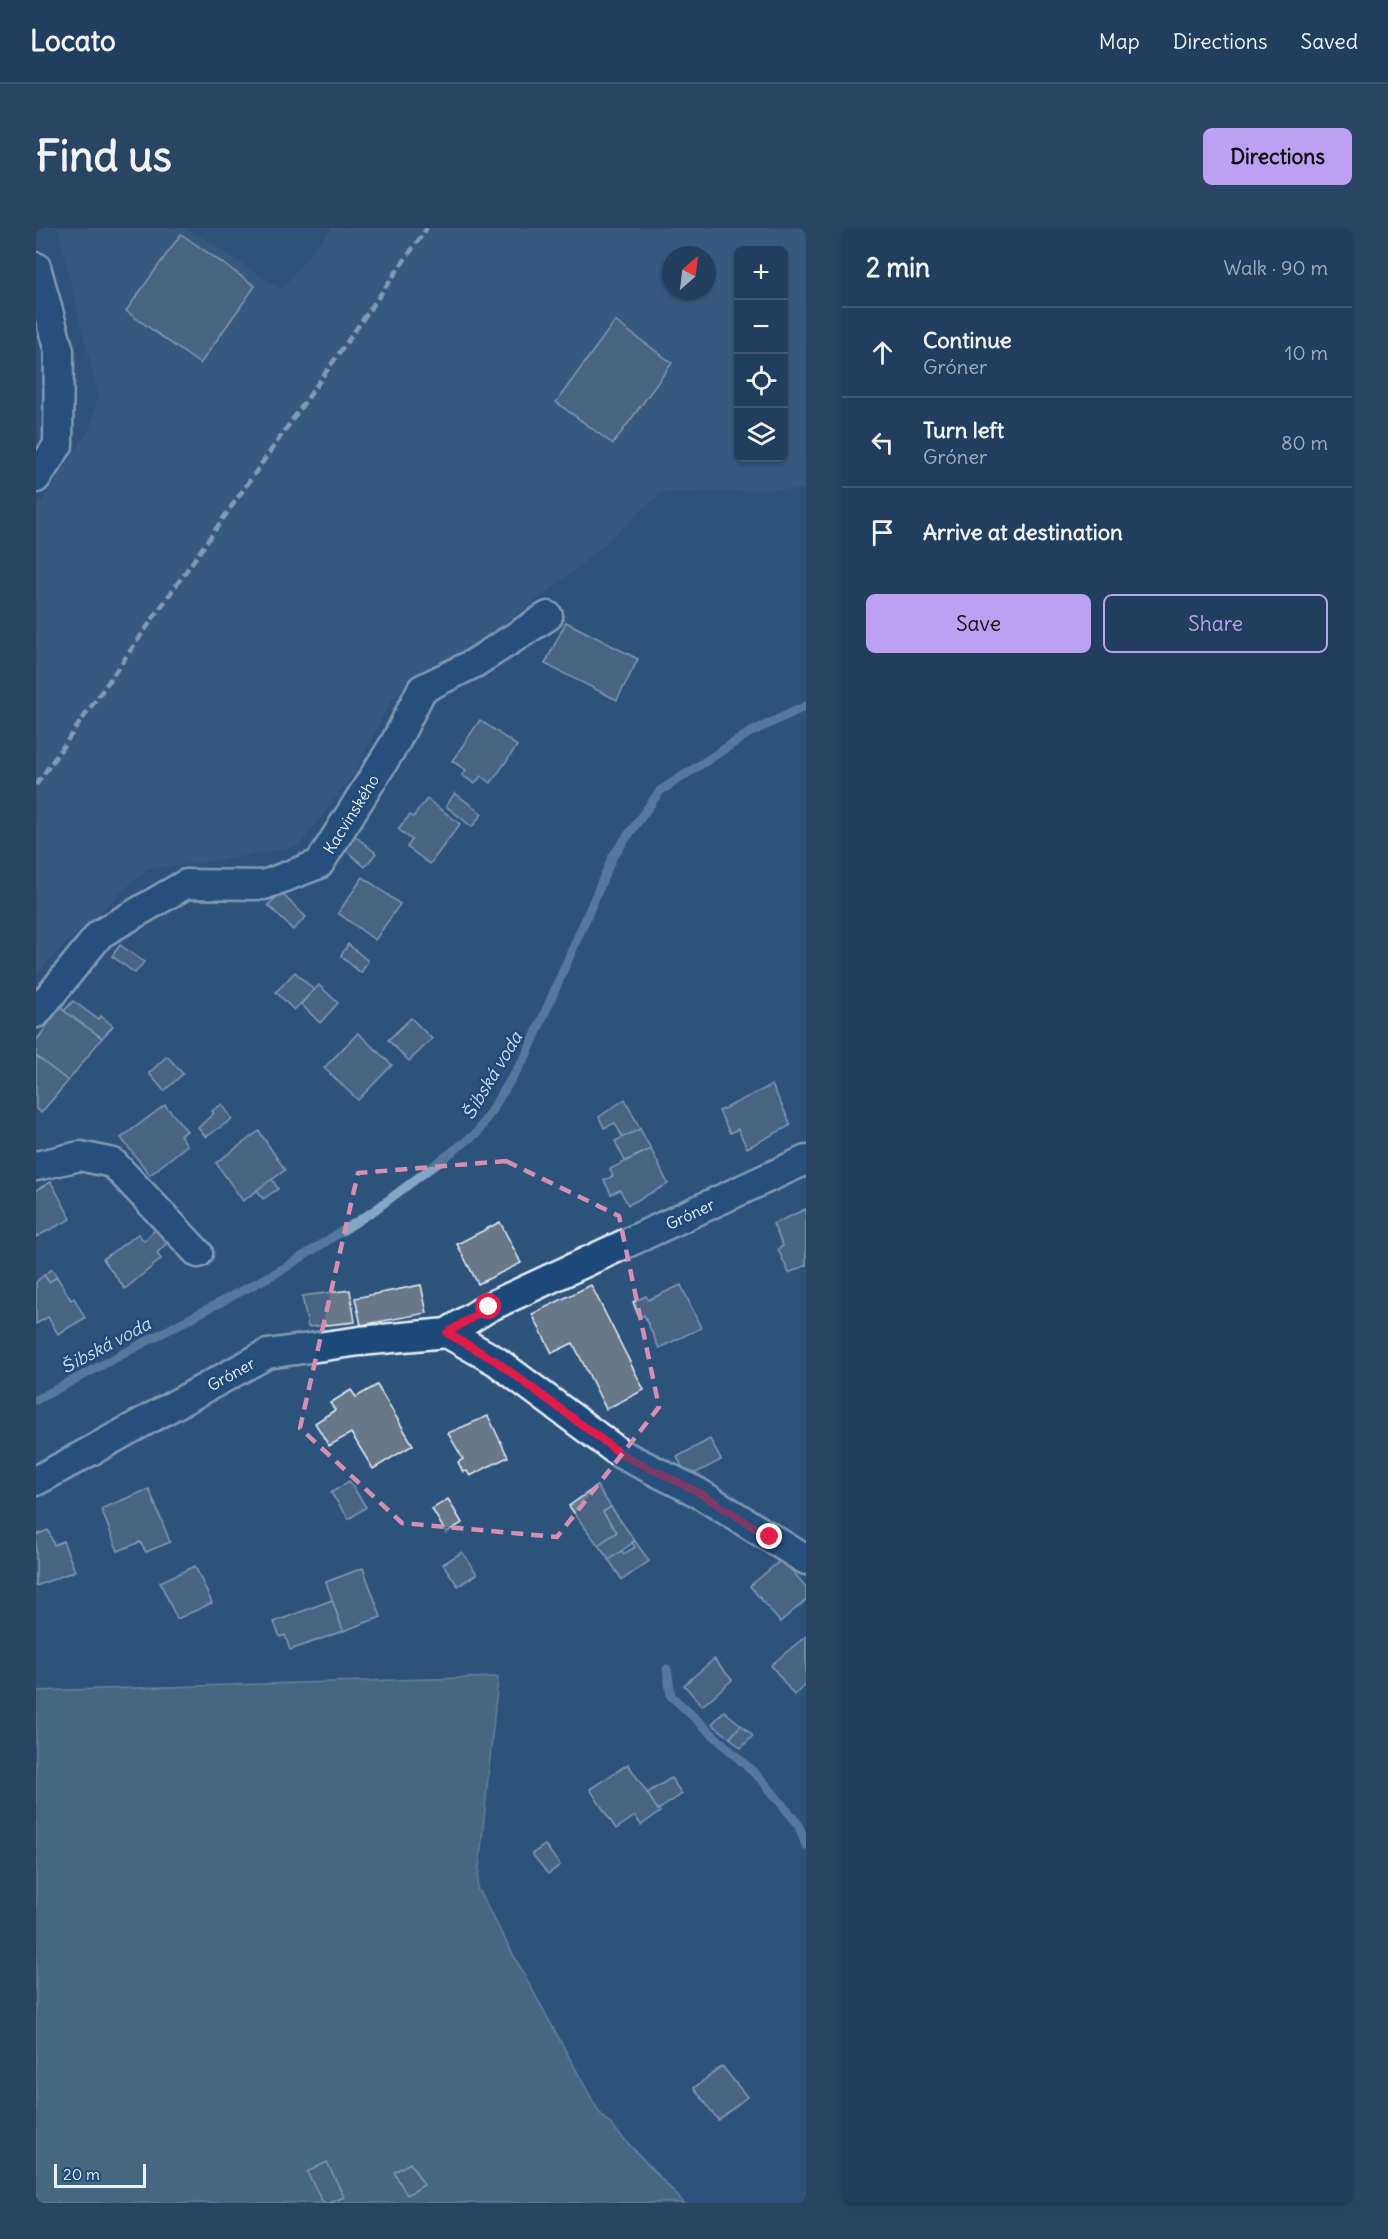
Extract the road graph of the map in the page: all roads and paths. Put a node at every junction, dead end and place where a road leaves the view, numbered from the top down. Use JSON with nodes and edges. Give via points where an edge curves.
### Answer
{"nodes":[{"id":1,"x":36,"y":267,"type":"edge"},
{"id":2,"x":36,"y":478,"type":"edge"},
{"id":3,"x":548,"y":615,"type":"dead end"},
{"id":4,"x":36,"y":1013,"type":"edge"},
{"id":5,"x":806,"y":1160,"type":"edge"},
{"id":6,"x":36,"y":1166,"type":"edge"},
{"id":7,"x":198,"y":1253,"type":"dead end"},
{"id":8,"x":447,"y":1333,"type":"junction"},
{"id":9,"x":36,"y":1481,"type":"edge"},
{"id":10,"x":806,"y":1560,"type":"edge"}],
"edges":[{"from":1,"to":2,"type":"street","via":[[59,351],[58,445]]},
{"from":3,"to":4,"type":"street","name":"Kacvinského","via":[[473,664],[422,689],[395,743],[319,864],[264,885],[186,884],[100,934]]},
{"from":5,"to":8,"type":"street","name":"Gróner","via":[[489,1307]]},
{"from":6,"to":7,"type":"street","via":[[80,1156],[113,1163]]},
{"from":8,"to":9,"type":"street","name":"Gróner","via":[[267,1354]]},
{"from":8,"to":10,"type":"street","via":[[496,1361],[621,1454],[698,1492]]}]}
